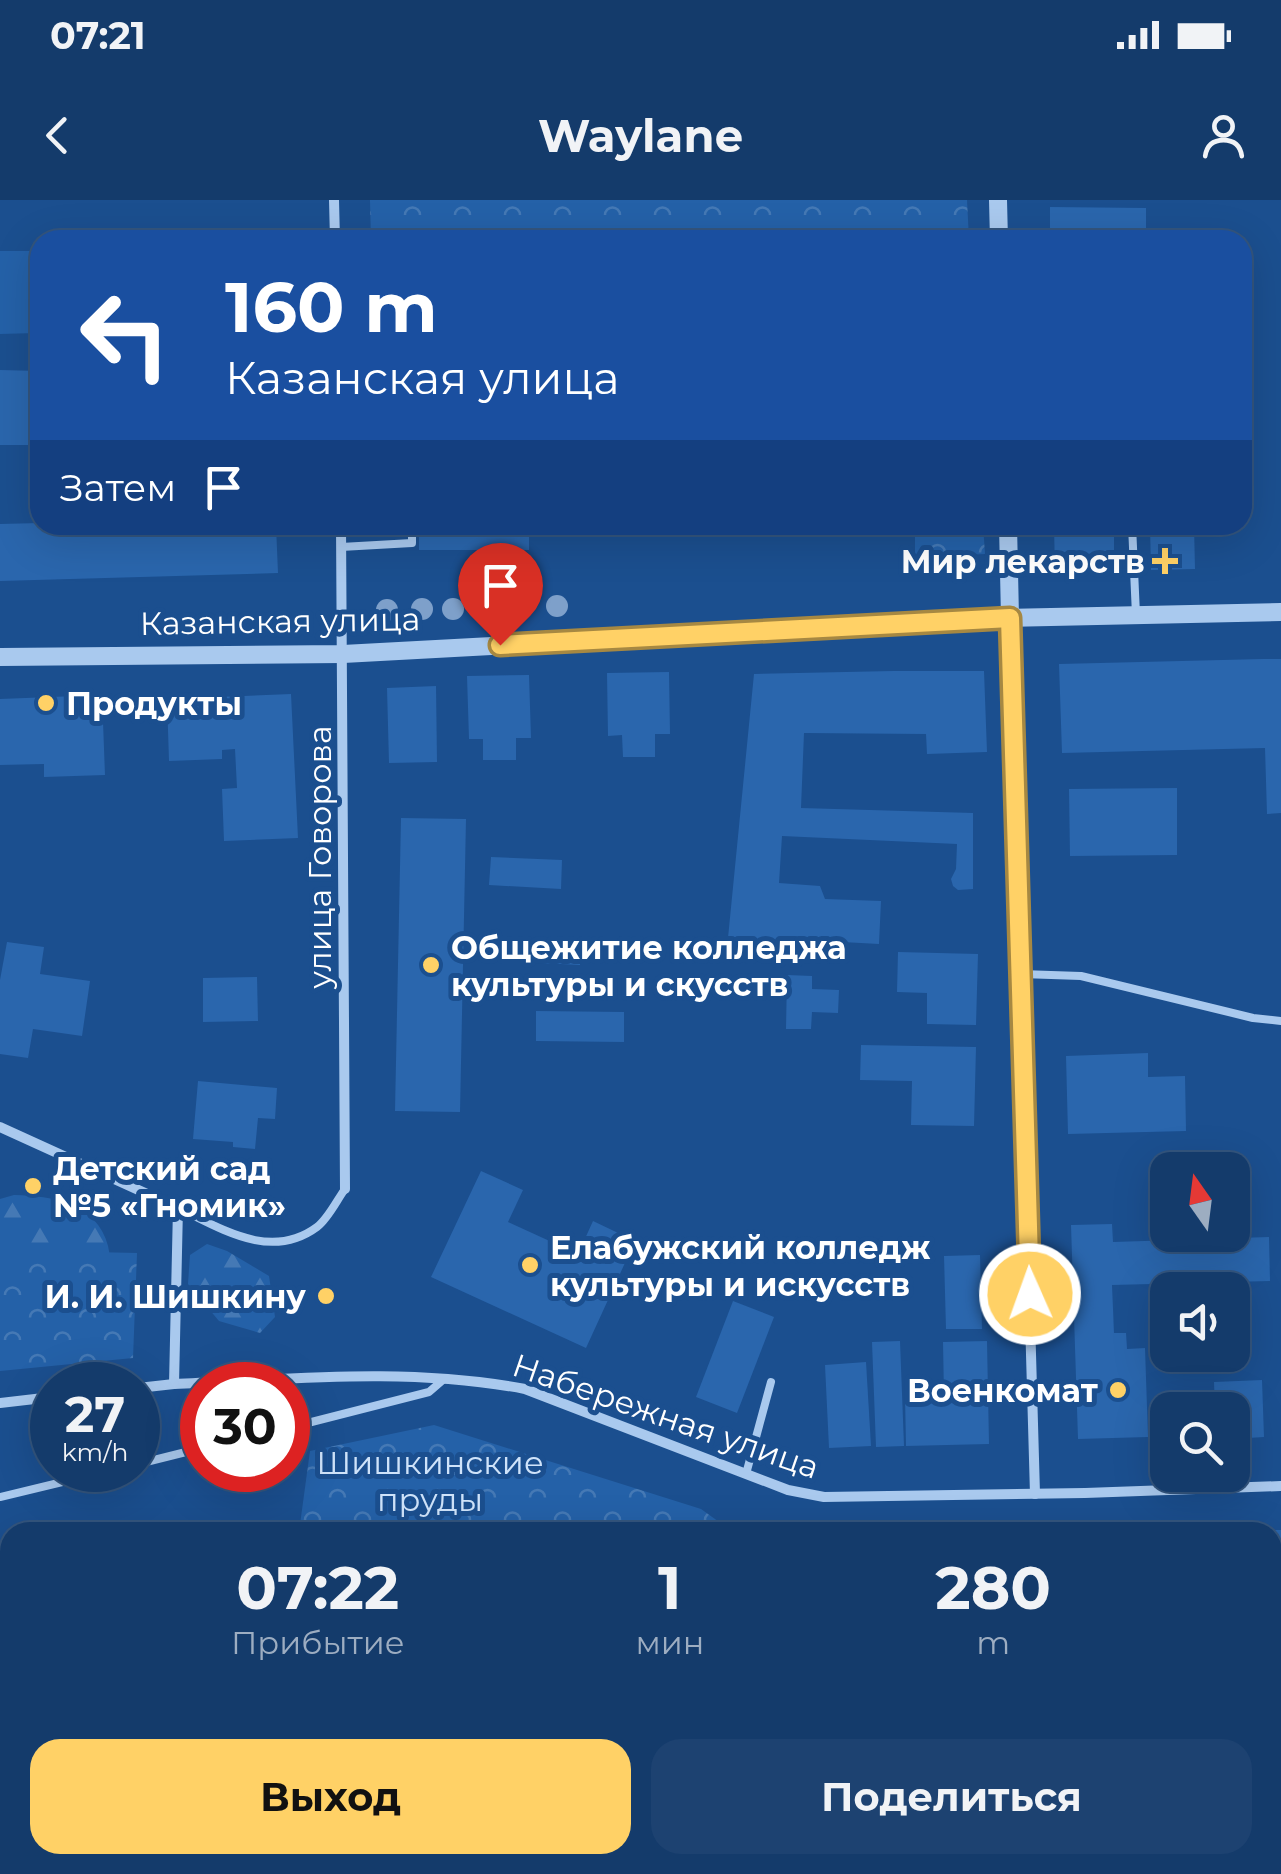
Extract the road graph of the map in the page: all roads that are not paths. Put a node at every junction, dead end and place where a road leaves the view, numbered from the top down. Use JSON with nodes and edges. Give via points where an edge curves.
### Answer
{"nodes":[{"id":1,"x":334,"y":200,"type":"edge"},
{"id":2,"x":998,"y":200,"type":"edge"},
{"id":3,"x":335,"y":230,"type":"edge"},
{"id":4,"x":1000,"y":230,"type":"edge"},
{"id":5,"x":341,"y":535,"type":"edge"},
{"id":6,"x":412,"y":535,"type":"edge"},
{"id":7,"x":1008,"y":535,"type":"edge"},
{"id":8,"x":1132,"y":535,"type":"edge"},
{"id":9,"x":342,"y":547,"type":"junction"},
{"id":10,"x":1281,"y":612,"type":"edge"},
{"id":11,"x":1136,"y":616,"type":"junction"},
{"id":12,"x":1010,"y":618,"type":"junction"},
{"id":13,"x":343,"y":654,"type":"junction"},
{"id":14,"x":0,"y":657,"type":"edge"},
{"id":15,"x":1022,"y":974,"type":"junction"},
{"id":16,"x":1281,"y":1021,"type":"edge"},
{"id":17,"x":0,"y":1127,"type":"edge"},
{"id":18,"x":345,"y":1189,"type":"joint"},
{"id":19,"x":178,"y":1208,"type":"junction"},
{"id":20,"x":446,"y":1377,"type":"junction"},
{"id":21,"x":770,"y":1382,"type":"dead end"},
{"id":22,"x":174,"y":1384,"type":"junction"},
{"id":23,"x":160,"y":1386,"type":"edge"},
{"id":24,"x":30,"y":1400,"type":"edge"},
{"id":25,"x":0,"y":1403,"type":"edge"},
{"id":26,"x":310,"y":1422,"type":"edge"},
{"id":27,"x":746,"y":1474,"type":"junction"},
{"id":28,"x":1281,"y":1486,"type":"edge"},
{"id":29,"x":30,"y":1490,"type":"edge"},
{"id":30,"x":1035,"y":1494,"type":"junction"},
{"id":31,"x":0,"y":1497,"type":"edge"}],
"edges":[{"from":1,"to":3,"type":"street"},
{"from":2,"to":4,"type":"street"},
{"from":5,"to":9,"type":"street","name":"улица Говорова"},
{"from":6,"to":9,"type":"lane","via":[[412,543]]},
{"from":7,"to":12,"type":"street"},
{"from":8,"to":11,"type":"lane"},
{"from":9,"to":13,"type":"street","name":"улица Говорова"},
{"from":10,"to":11,"type":"street","name":"Казанская улица"},
{"from":11,"to":12,"type":"street","name":"Казанская улица"},
{"from":12,"to":13,"type":"street","name":"Казанская улица"},
{"from":12,"to":15,"type":"street"},
{"from":13,"to":14,"type":"street","name":"Казанская улица"},
{"from":13,"to":18,"type":"street","name":"улица Говорова"},
{"from":15,"to":16,"type":"lane","via":[[1081,976]]},
{"from":15,"to":30,"type":"street"},
{"from":17,"to":19,"type":"street"},
{"from":18,"to":19,"type":"lane","via":[[319,1226],[282,1243],[241,1238]]},
{"from":19,"to":22,"type":"street"},
{"from":20,"to":22,"type":"street","name":"Набережная улица"},
{"from":20,"to":26,"type":"lane","via":[[429,1392]]},
{"from":20,"to":27,"type":"street","name":"Набережная улица","via":[[525,1389]]},
{"from":21,"to":27,"type":"lane"},
{"from":22,"to":23,"type":"street","name":"Набережная улица"},
{"from":24,"to":25,"type":"street"},
{"from":27,"to":30,"type":"street","name":"Набережная улица","via":[[824,1497]]},
{"from":28,"to":30,"type":"street","name":"Набережная улица"},
{"from":29,"to":31,"type":"lane"}]}
